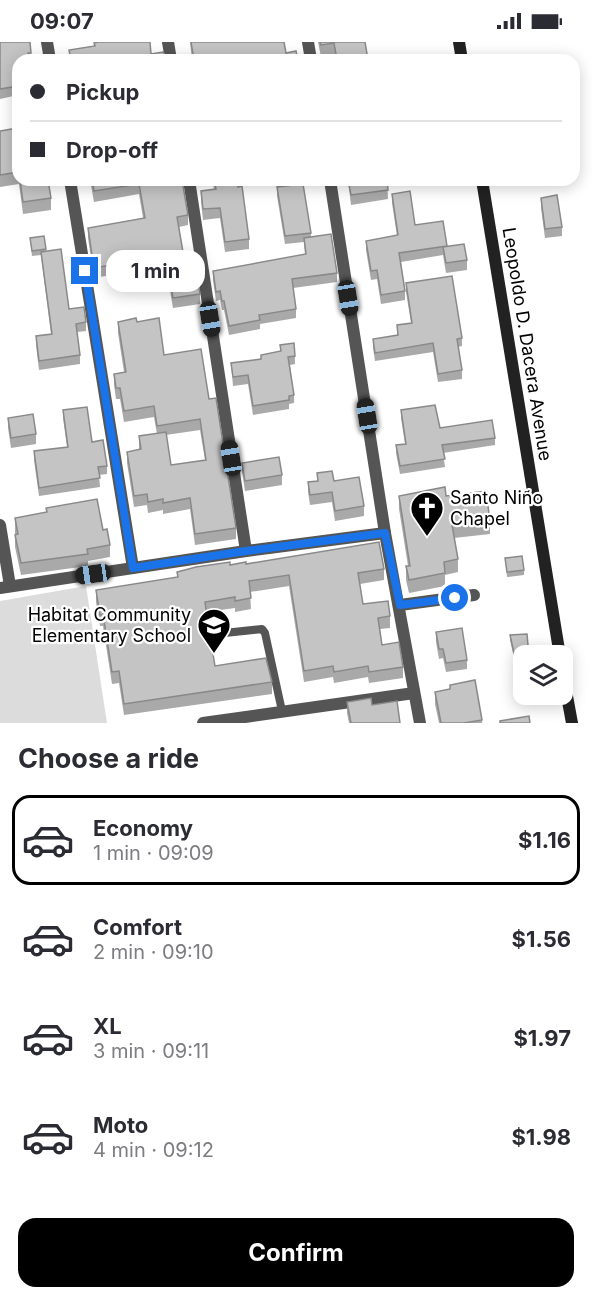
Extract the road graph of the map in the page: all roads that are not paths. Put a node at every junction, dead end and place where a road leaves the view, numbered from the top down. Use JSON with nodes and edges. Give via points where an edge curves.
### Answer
{"nodes":[{"id":1,"x":71,"y":186,"type":"edge"},
{"id":2,"x":190,"y":186,"type":"edge"},
{"id":3,"x":331,"y":186,"type":"edge"},
{"id":4,"x":483,"y":186,"type":"edge"},
{"id":5,"x":0,"y":525,"type":"edge"},
{"id":6,"x":385,"y":533,"type":"junction"},
{"id":7,"x":246,"y":551,"type":"junction"},
{"id":8,"x":133,"y":568,"type":"junction"},
{"id":9,"x":5,"y":587,"type":"edge"},
{"id":10,"x":474,"y":595,"type":"dead end"},
{"id":11,"x":400,"y":605,"type":"junction"},
{"id":12,"x":206,"y":635,"type":"edge"},
{"id":13,"x":558,"y":645,"type":"edge"},
{"id":14,"x":414,"y":693,"type":"junction"},
{"id":15,"x":569,"y":705,"type":"edge"},
{"id":16,"x":283,"y":717,"type":"edge"},
{"id":17,"x":203,"y":723,"type":"edge"},
{"id":18,"x":420,"y":723,"type":"edge"},
{"id":19,"x":572,"y":723,"type":"edge"}],
"edges":[{"from":1,"to":8,"type":"street"},
{"from":2,"to":7,"type":"street"},
{"from":3,"to":6,"type":"street"},
{"from":4,"to":13,"type":"main road","name":"Leopoldo D. Dacera Avenue"},
{"from":5,"to":9,"type":"street"},
{"from":6,"to":7,"type":"street"},
{"from":6,"to":11,"type":"street"},
{"from":7,"to":8,"type":"street"},
{"from":8,"to":9,"type":"street"},
{"from":10,"to":11,"type":"street"},
{"from":11,"to":14,"type":"street"},
{"from":12,"to":16,"type":"lane","via":[[262,629]]},
{"from":14,"to":16,"type":"street"},
{"from":14,"to":18,"type":"street"},
{"from":15,"to":19,"type":"main road"},
{"from":16,"to":17,"type":"street"}]}
